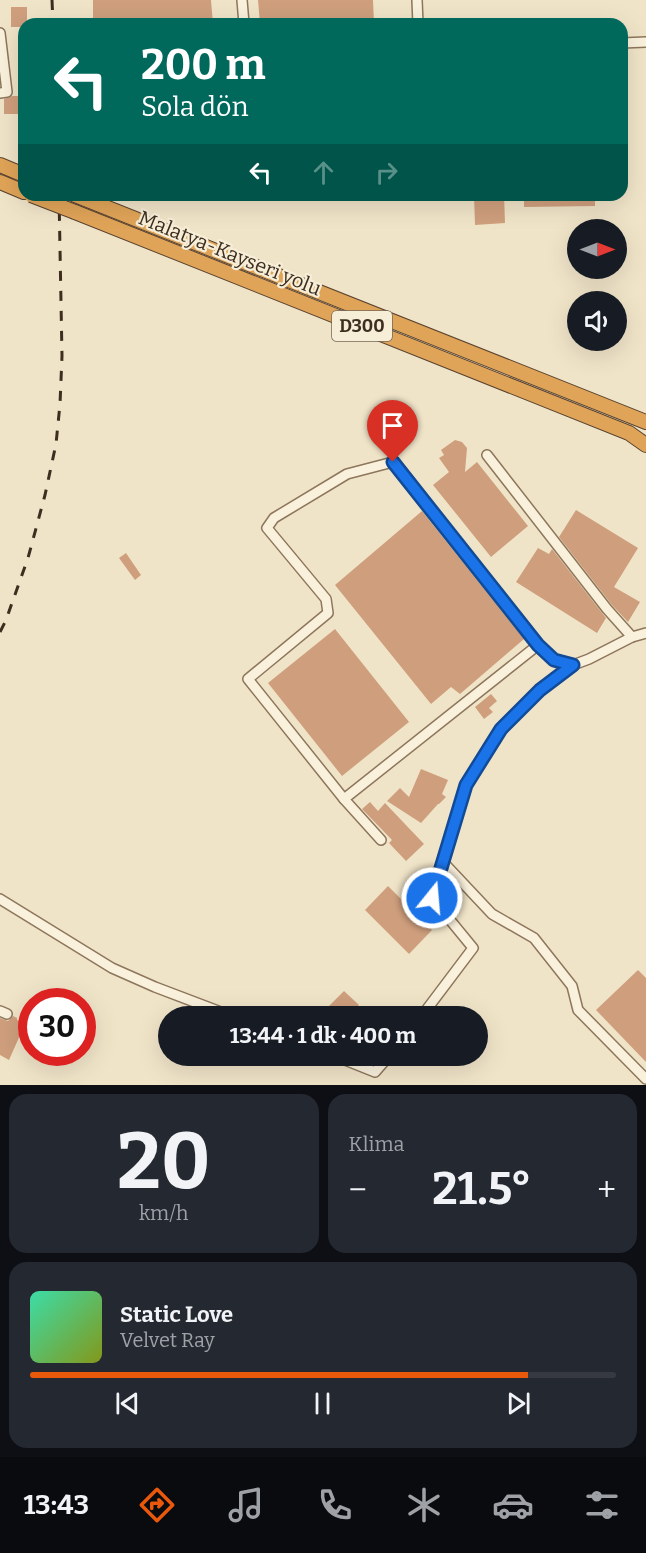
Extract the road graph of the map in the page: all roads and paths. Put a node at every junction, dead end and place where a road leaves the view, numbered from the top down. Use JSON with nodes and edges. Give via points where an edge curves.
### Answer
{"nodes":[{"id":1,"x":242,"y":0,"type":"edge"},
{"id":2,"x":417,"y":0,"type":"edge"},
{"id":3,"x":244,"y":18,"type":"edge"},
{"id":4,"x":418,"y":18,"type":"edge"},
{"id":5,"x":0,"y":33,"type":"edge"},
{"id":6,"x":646,"y":42,"type":"edge"},
{"id":7,"x":628,"y":43,"type":"edge"},
{"id":8,"x":0,"y":93,"type":"edge"},
{"id":9,"x":0,"y":165,"type":"edge"},
{"id":10,"x":18,"y":172,"type":"edge"},
{"id":11,"x":0,"y":182,"type":"edge"},
{"id":12,"x":18,"y":190,"type":"edge"},
{"id":13,"x":46,"y":201,"type":"edge"},
{"id":14,"x":90,"y":201,"type":"edge"},
{"id":15,"x":646,"y":422,"type":"edge"},
{"id":16,"x":646,"y":445,"type":"edge"},
{"id":17,"x":487,"y":455,"type":"dead end"},
{"id":18,"x":646,"y":633,"type":"edge"},
{"id":19,"x":632,"y":637,"type":"junction"},
{"id":20,"x":538,"y":645,"type":"junction"},
{"id":21,"x":573,"y":665,"type":"junction"},
{"id":22,"x":344,"y":799,"type":"junction"},
{"id":23,"x":381,"y":840,"type":"dead end"},
{"id":24,"x":443,"y":862,"type":"junction"},
{"id":25,"x":0,"y":899,"type":"edge"},
{"id":26,"x":205,"y":1006,"type":"edge"},
{"id":27,"x":429,"y":1006,"type":"edge"},
{"id":28,"x":360,"y":1066,"type":"edge"},
{"id":29,"x":380,"y":1066,"type":"edge"},
{"id":30,"x":646,"y":1079,"type":"edge"}],
"edges":[{"from":1,"to":3,"type":"street"},
{"from":2,"to":4,"type":"street"},
{"from":5,"to":8,"type":"street","via":[[7,92]]},
{"from":6,"to":7,"type":"street"},
{"from":9,"to":10,"type":"highway"},
{"from":11,"to":12,"type":"highway","name":"Malatya-Kayseri yolu","number":"D300"},
{"from":13,"to":16,"type":"highway","name":"Malatya-Kayseri yolu","number":"D300","bridge":true,"via":[[629,433]]},
{"from":14,"to":15,"type":"highway","number":"D300"},
{"from":17,"to":19,"type":"street"},
{"from":18,"to":19,"type":"street"},
{"from":19,"to":21,"type":"street"},
{"from":20,"to":21,"type":"street","via":[[554,660]]},
{"from":20,"to":22,"type":"street"},
{"from":20,"to":22,"type":"street","via":[[393,462],[347,474],[274,518],[267,528],[327,599],[328,613],[248,679]]},
{"from":21,"to":24,"type":"street","via":[[540,690],[501,729],[466,785]]},
{"from":22,"to":23,"type":"street"},
{"from":24,"to":27,"type":"street","via":[[432,898],[473,948]]},
{"from":24,"to":30,"type":"street","via":[[492,914],[534,938],[572,986],[578,1010]]},
{"from":25,"to":26,"type":"street","via":[[112,968]]},
{"from":28,"to":29,"type":"street","via":[[375,1072]]}]}
